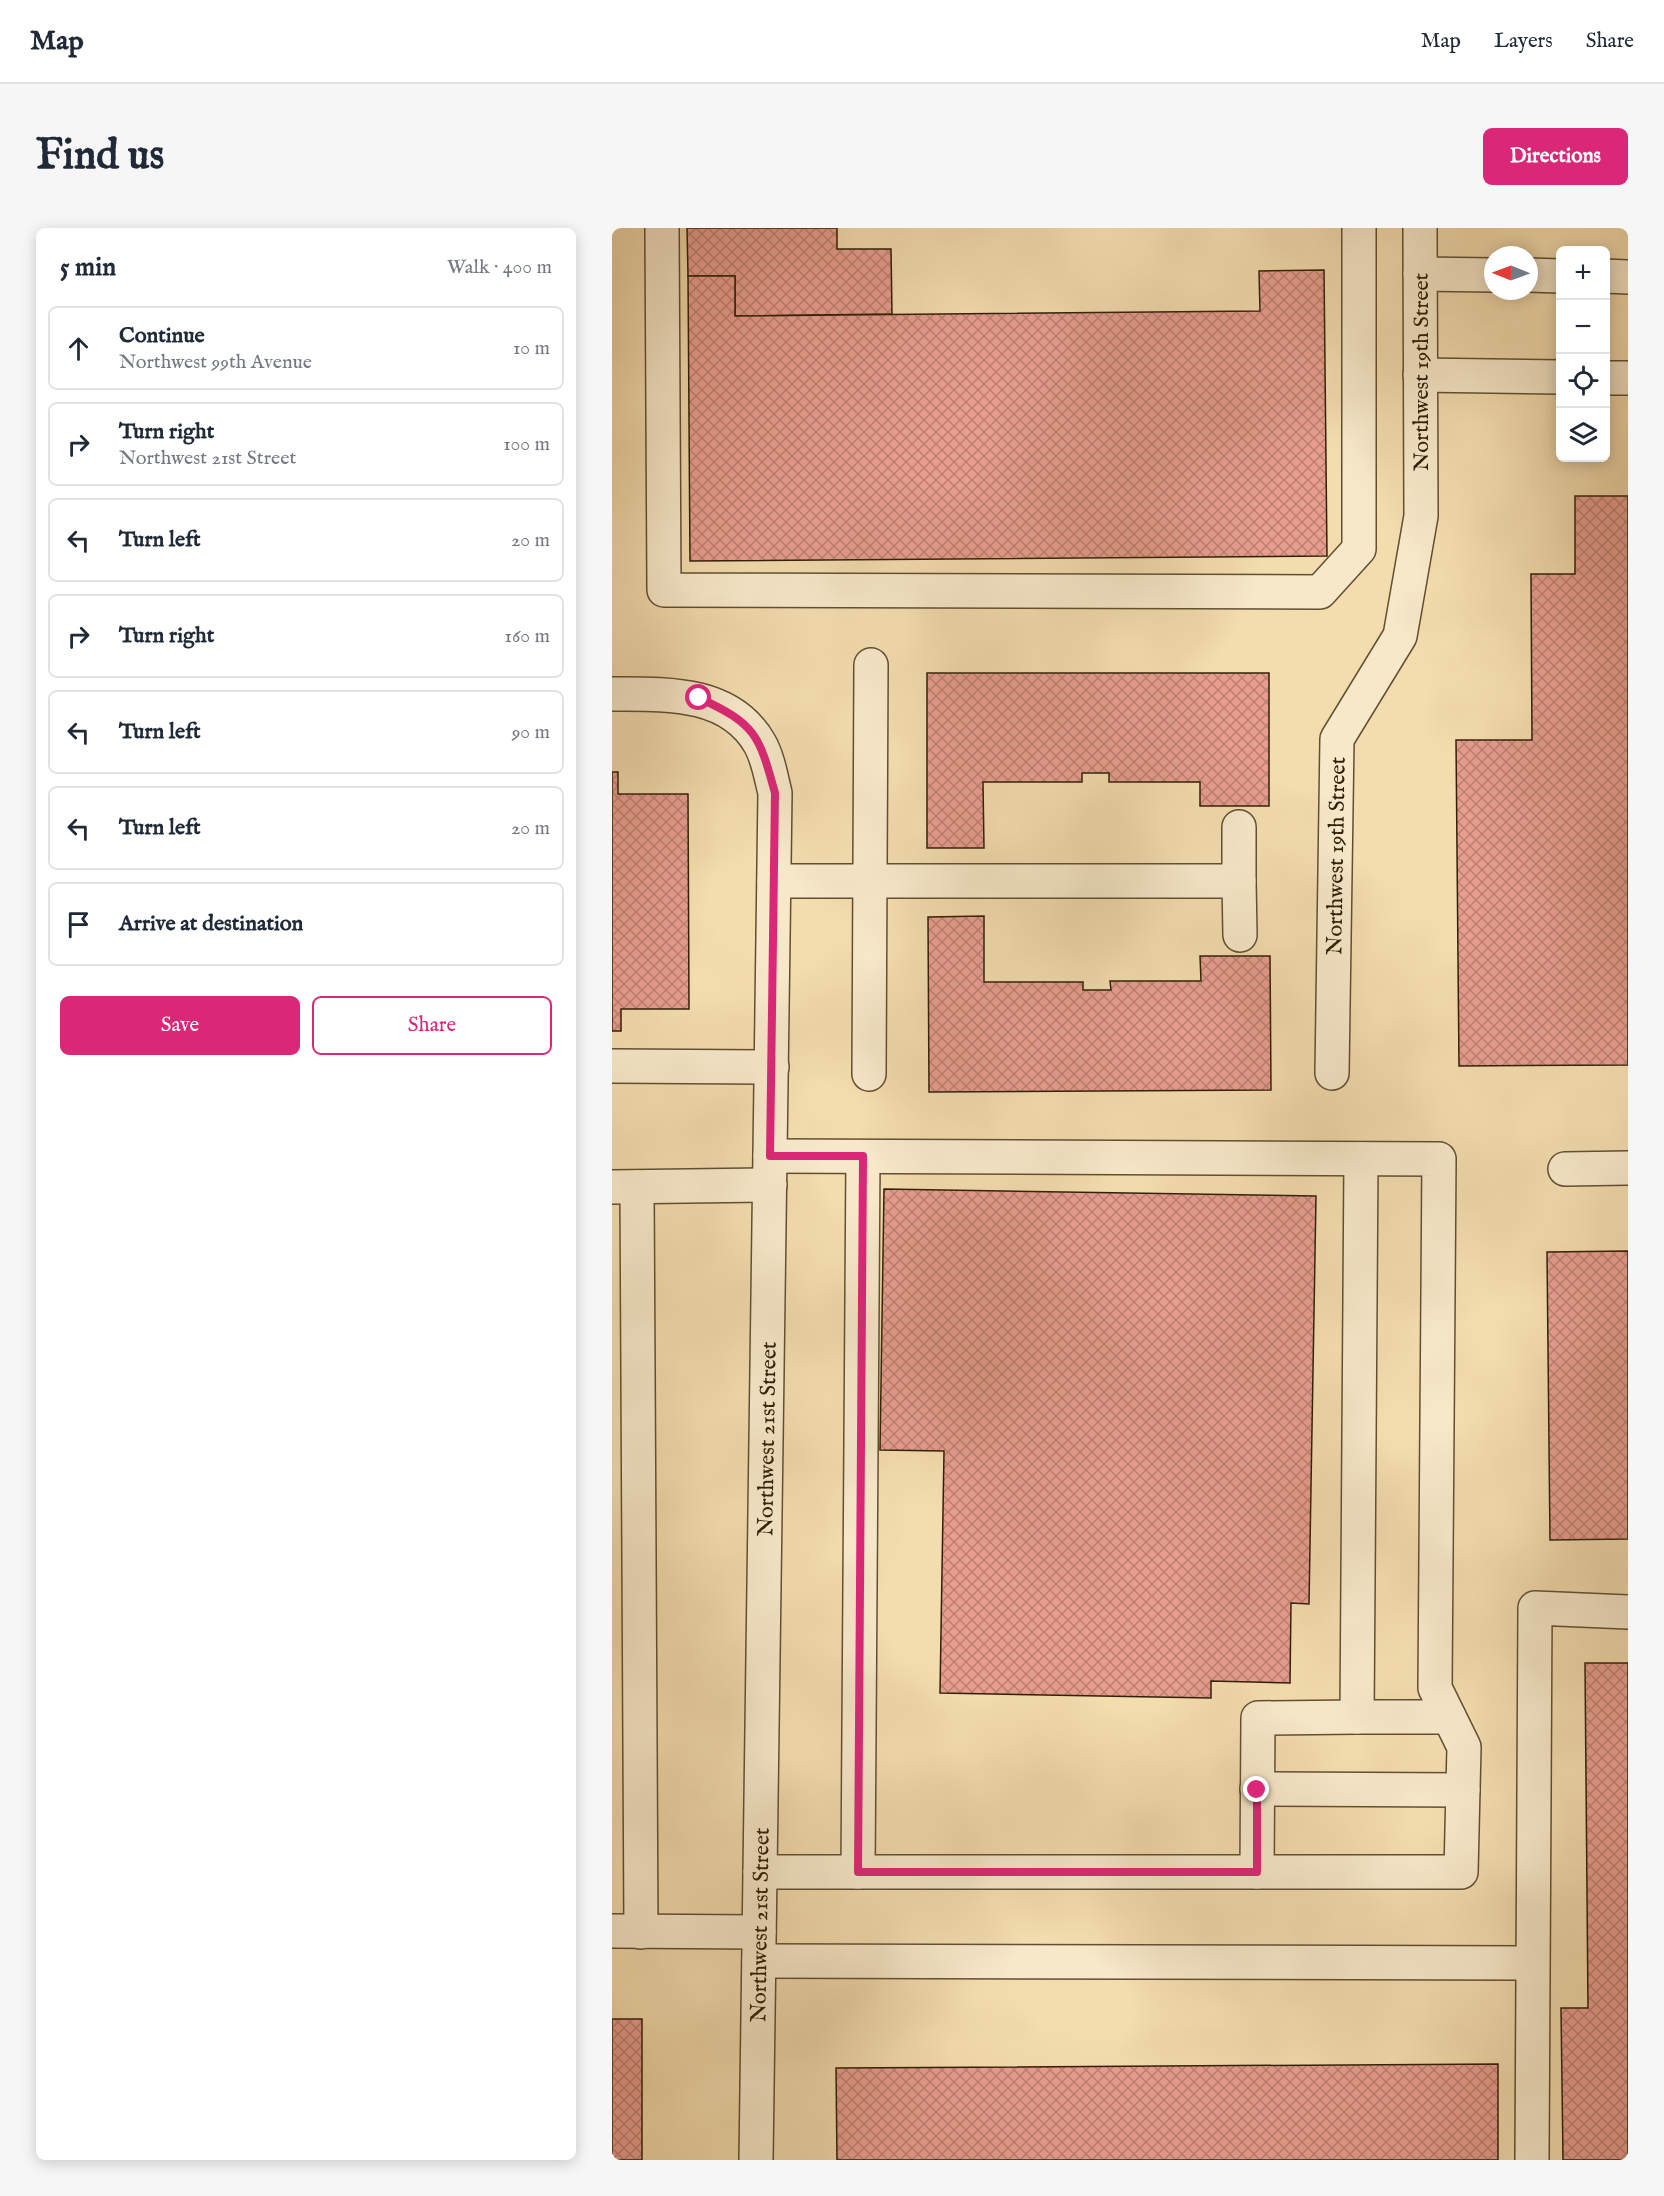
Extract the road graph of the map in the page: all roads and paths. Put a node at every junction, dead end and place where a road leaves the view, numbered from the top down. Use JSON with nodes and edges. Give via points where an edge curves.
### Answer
{"nodes":[{"id":1,"x":662,"y":228,"type":"edge"},
{"id":2,"x":1359,"y":228,"type":"edge"},
{"id":3,"x":1420,"y":228,"type":"edge"},
{"id":4,"x":1420,"y":274,"type":"junction"},
{"id":5,"x":1484,"y":275,"type":"edge"},
{"id":6,"x":1538,"y":275,"type":"edge"},
{"id":7,"x":1556,"y":276,"type":"edge"},
{"id":8,"x":1610,"y":276,"type":"edge"},
{"id":9,"x":1628,"y":277,"type":"edge"},
{"id":10,"x":1420,"y":375,"type":"junction"},
{"id":11,"x":1556,"y":377,"type":"edge"},
{"id":12,"x":1610,"y":378,"type":"edge"},
{"id":13,"x":1628,"y":378,"type":"edge"},
{"id":14,"x":871,"y":665,"type":"dead end"},
{"id":15,"x":612,"y":694,"type":"edge"},
{"id":16,"x":1239,"y":827,"type":"dead end"},
{"id":17,"x":774,"y":881,"type":"junction"},
{"id":18,"x":871,"y":881,"type":"junction"},
{"id":19,"x":1239,"y":881,"type":"junction"},
{"id":20,"x":1240,"y":935,"type":"dead end"},
{"id":21,"x":612,"y":1066,"type":"edge"},
{"id":22,"x":772,"y":1067,"type":"junction"},
{"id":23,"x":1332,"y":1073,"type":"dead end"},
{"id":24,"x":869,"y":1074,"type":"dead end"},
{"id":25,"x":863,"y":1156,"type":"junction"},
{"id":26,"x":1361,"y":1159,"type":"junction"},
{"id":27,"x":1628,"y":1168,"type":"edge"},
{"id":28,"x":1565,"y":1169,"type":"dead end"},
{"id":29,"x":770,"y":1171,"type":"junction"},
{"id":30,"x":625,"y":1187,"type":"edge"},
{"id":31,"x":1628,"y":1612,"type":"edge"},
{"id":32,"x":1449,"y":1717,"type":"junction"},
{"id":33,"x":1358,"y":1718,"type":"junction"},
{"id":34,"x":1257,"y":1790,"type":"junction"},
{"id":35,"x":1463,"y":1790,"type":"junction"},
{"id":36,"x":760,"y":1872,"type":"junction"},
{"id":37,"x":858,"y":1872,"type":"junction"},
{"id":38,"x":1257,"y":1872,"type":"junction"},
{"id":39,"x":627,"y":1931,"type":"edge"},
{"id":40,"x":759,"y":1946,"type":"junction"},
{"id":41,"x":1532,"y":1963,"type":"junction"},
{"id":42,"x":756,"y":2160,"type":"edge"},
{"id":43,"x":1532,"y":2160,"type":"edge"}],
"edges":[{"from":1,"to":2,"type":"street","via":[[664,591],[916,593],[1320,592],[1359,549]]},
{"from":3,"to":4,"type":"street","name":"Northwest 19th Street"},
{"from":4,"to":5,"type":"street"},
{"from":4,"to":10,"type":"street","name":"Northwest 19th Street"},
{"from":6,"to":7,"type":"street"},
{"from":8,"to":9,"type":"street"},
{"from":10,"to":11,"type":"street"},
{"from":10,"to":23,"type":"street","name":"Northwest 19th Street","via":[[1421,516],[1400,636],[1336,739]]},
{"from":12,"to":13,"type":"street"},
{"from":14,"to":18,"type":"street"},
{"from":15,"to":17,"type":"street","name":"Northwest 21st Street","via":[[699,698],[747,725],[762,746],[775,793]]},
{"from":16,"to":19,"type":"street"},
{"from":17,"to":18,"type":"street"},
{"from":17,"to":22,"type":"street","name":"Northwest 21st Street"},
{"from":18,"to":19,"type":"street"},
{"from":18,"to":24,"type":"street"},
{"from":19,"to":20,"type":"street"},
{"from":21,"to":22,"type":"street"},
{"from":22,"to":29,"type":"street","name":"Northwest 21st Street"},
{"from":25,"to":26,"type":"street"},
{"from":25,"to":29,"type":"street"},
{"from":25,"to":37,"type":"street"},
{"from":26,"to":32,"type":"street","via":[[1439,1160],[1436,1688]]},
{"from":26,"to":33,"type":"street"},
{"from":27,"to":28,"type":"street"},
{"from":29,"to":30,"type":"street"},
{"from":29,"to":36,"type":"street","name":"Northwest 21st Street"},
{"from":30,"to":39,"type":"street"},
{"from":31,"to":41,"type":"street","via":[[1535,1608]]},
{"from":32,"to":33,"type":"street"},
{"from":32,"to":35,"type":"street","via":[[1464,1748]]},
{"from":33,"to":34,"type":"street","via":[[1258,1718]]},
{"from":34,"to":35,"type":"street"},
{"from":34,"to":38,"type":"street"},
{"from":35,"to":38,"type":"street","via":[[1461,1872]]},
{"from":36,"to":37,"type":"street"},
{"from":36,"to":40,"type":"street","name":"Northwest 21st Street"},
{"from":37,"to":38,"type":"street"},
{"from":39,"to":40,"type":"street"},
{"from":40,"to":41,"type":"street"},
{"from":40,"to":42,"type":"street","name":"Northwest 21st Street"},
{"from":41,"to":43,"type":"street"}]}
